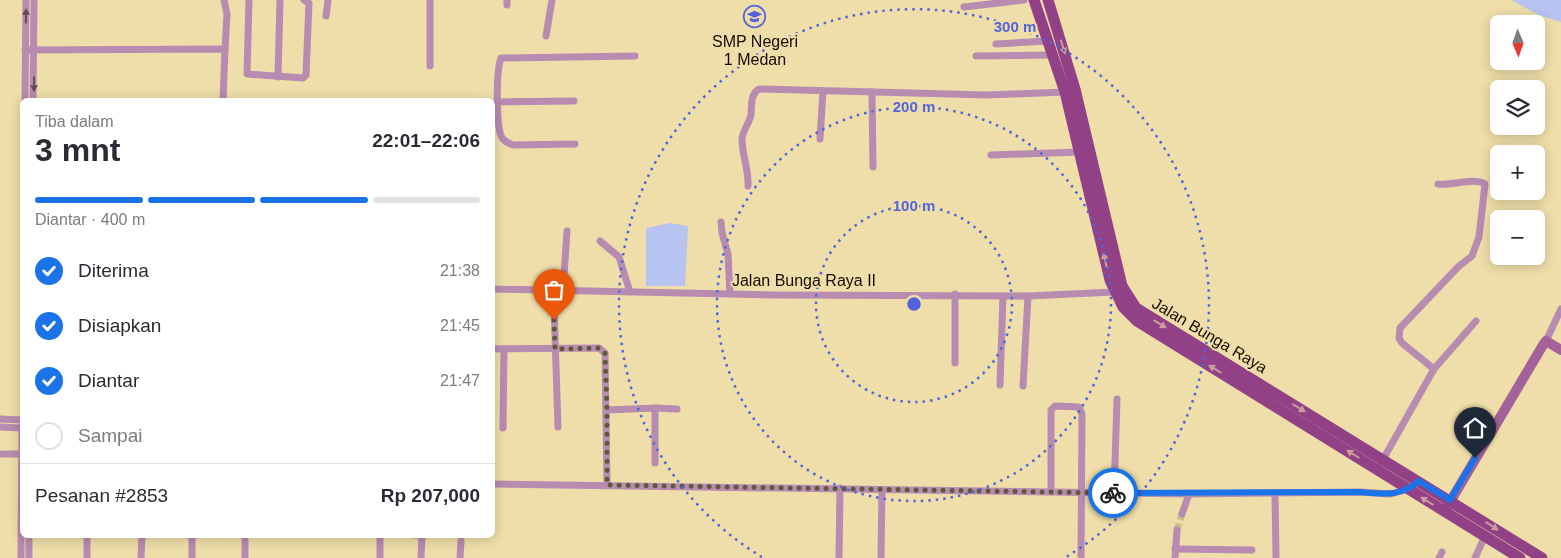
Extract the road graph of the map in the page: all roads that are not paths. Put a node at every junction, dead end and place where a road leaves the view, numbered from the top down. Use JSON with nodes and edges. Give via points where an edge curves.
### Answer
{"nodes":[{"id":1,"x":26,"y":0,"type":"edge"},
{"id":2,"x":34,"y":0,"type":"edge"},
{"id":3,"x":224,"y":0,"type":"edge"},
{"id":4,"x":249,"y":0,"type":"edge"},
{"id":5,"x":280,"y":0,"type":"edge"},
{"id":6,"x":304,"y":0,"type":"edge"},
{"id":7,"x":328,"y":0,"type":"edge"},
{"id":8,"x":430,"y":0,"type":"edge"},
{"id":9,"x":552,"y":0,"type":"edge"},
{"id":10,"x":1024,"y":0,"type":"edge"},
{"id":11,"x":1034,"y":0,"type":"edge"},
{"id":12,"x":1048,"y":0,"type":"edge"},
{"id":13,"x":964,"y":7,"type":"dead end"},
{"id":14,"x":326,"y":16,"type":"dead end"},
{"id":15,"x":546,"y":36,"type":"dead end"},
{"id":16,"x":1048,"y":41,"type":"junction"},
{"id":17,"x":996,"y":44,"type":"dead end"},
{"id":18,"x":225,"y":49,"type":"junction"},
{"id":19,"x":25,"y":50,"type":"junction"},
{"id":20,"x":34,"y":50,"type":"junction"},
{"id":21,"x":1052,"y":55,"type":"junction"},
{"id":22,"x":635,"y":56,"type":"dead end"},
{"id":23,"x":976,"y":56,"type":"dead end"},
{"id":24,"x":430,"y":66,"type":"dead end"},
{"id":25,"x":278,"y":77,"type":"junction"},
{"id":26,"x":823,"y":91,"type":"junction"},
{"id":27,"x":872,"y":92,"type":"junction"},
{"id":28,"x":1064,"y":92,"type":"junction"},
{"id":29,"x":25,"y":98,"type":"edge"},
{"id":30,"x":34,"y":98,"type":"edge"},
{"id":31,"x":223,"y":98,"type":"edge"},
{"id":32,"x":574,"y":101,"type":"dead end"},
{"id":33,"x":498,"y":102,"type":"junction"},
{"id":34,"x":496,"y":123,"type":"edge"},
{"id":35,"x":820,"y":139,"type":"dead end"},
{"id":36,"x":575,"y":144,"type":"dead end"},
{"id":37,"x":991,"y":155,"type":"dead end"},
{"id":38,"x":1085,"y":159,"type":"junction"},
{"id":39,"x":872,"y":166,"type":"dead end"},
{"id":40,"x":1438,"y":184,"type":"dead end"},
{"id":41,"x":748,"y":186,"type":"dead end"},
{"id":42,"x":721,"y":222,"type":"dead end"},
{"id":43,"x":567,"y":232,"type":"dead end"},
{"id":44,"x":600,"y":241,"type":"dead end"},
{"id":45,"x":495,"y":289,"type":"edge"},
{"id":46,"x":563,"y":291,"type":"junction"},
{"id":47,"x":630,"y":292,"type":"junction"},
{"id":48,"x":1114,"y":292,"type":"junction"},
{"id":49,"x":730,"y":294,"type":"junction"},
{"id":50,"x":955,"y":294,"type":"junction"},
{"id":51,"x":1003,"y":296,"type":"junction"},
{"id":52,"x":1028,"y":296,"type":"junction"},
{"id":53,"x":554,"y":305,"type":"dead end"},
{"id":54,"x":1561,"y":309,"type":"edge"},
{"id":55,"x":1476,"y":320,"type":"dead end"},
{"id":56,"x":1546,"y":341,"type":"junction"},
{"id":57,"x":495,"y":349,"type":"edge"},
{"id":58,"x":504,"y":349,"type":"junction"},
{"id":59,"x":555,"y":349,"type":"junction"},
{"id":60,"x":1561,"y":350,"type":"edge"},
{"id":61,"x":955,"y":363,"type":"dead end"},
{"id":62,"x":1434,"y":369,"type":"junction"},
{"id":63,"x":1000,"y":386,"type":"dead end"},
{"id":64,"x":1023,"y":386,"type":"dead end"},
{"id":65,"x":1272,"y":398,"type":"junction"},
{"id":66,"x":1117,"y":399,"type":"dead end"},
{"id":67,"x":655,"y":408,"type":"junction"},
{"id":68,"x":677,"y":409,"type":"dead end"},
{"id":69,"x":607,"y":410,"type":"junction"},
{"id":70,"x":0,"y":419,"type":"edge"},
{"id":71,"x":20,"y":420,"type":"edge"},
{"id":72,"x":0,"y":427,"type":"edge"},
{"id":73,"x":20,"y":427,"type":"edge"},
{"id":74,"x":558,"y":427,"type":"dead end"},
{"id":75,"x":503,"y":428,"type":"dead end"},
{"id":76,"x":2,"y":454,"type":"dead end"},
{"id":77,"x":20,"y":454,"type":"edge"},
{"id":78,"x":654,"y":463,"type":"dead end"},
{"id":79,"x":1380,"y":464,"type":"junction"},
{"id":80,"x":1419,"y":481,"type":"junction"},
{"id":81,"x":495,"y":484,"type":"edge"},
{"id":82,"x":607,"y":485,"type":"junction"},
{"id":83,"x":840,"y":488,"type":"junction"},
{"id":84,"x":882,"y":490,"type":"junction"},
{"id":85,"x":1409,"y":490,"type":"junction"},
{"id":86,"x":1051,"y":492,"type":"junction"},
{"id":87,"x":1081,"y":493,"type":"junction"},
{"id":88,"x":1114,"y":493,"type":"junction"},
{"id":89,"x":1189,"y":494,"type":"junction"},
{"id":90,"x":1275,"y":494,"type":"junction"},
{"id":91,"x":1450,"y":500,"type":"junction"},
{"id":92,"x":1445,"y":512,"type":"junction"},
{"id":93,"x":1182,"y":514,"type":"tunnel mouth"},
{"id":94,"x":1177,"y":530,"type":"tunnel mouth"},
{"id":95,"x":1485,"y":536,"type":"junction"},
{"id":96,"x":21,"y":538,"type":"edge"},
{"id":97,"x":29,"y":538,"type":"edge"},
{"id":98,"x":87,"y":538,"type":"edge"},
{"id":99,"x":142,"y":538,"type":"edge"},
{"id":100,"x":192,"y":538,"type":"edge"},
{"id":101,"x":245,"y":538,"type":"edge"},
{"id":102,"x":380,"y":538,"type":"edge"},
{"id":103,"x":422,"y":538,"type":"edge"},
{"id":104,"x":461,"y":540,"type":"dead end"},
{"id":105,"x":1175,"y":549,"type":"junction"},
{"id":106,"x":1252,"y":550,"type":"dead end"},
{"id":107,"x":21,"y":558,"type":"edge"},
{"id":108,"x":29,"y":558,"type":"edge"},
{"id":109,"x":87,"y":558,"type":"edge"},
{"id":110,"x":141,"y":558,"type":"edge"},
{"id":111,"x":192,"y":558,"type":"edge"},
{"id":112,"x":245,"y":558,"type":"edge"},
{"id":113,"x":380,"y":558,"type":"edge"},
{"id":114,"x":421,"y":558,"type":"edge"},
{"id":115,"x":460,"y":558,"type":"edge"},
{"id":116,"x":839,"y":558,"type":"edge"},
{"id":117,"x":881,"y":558,"type":"edge"},
{"id":118,"x":1081,"y":558,"type":"edge"},
{"id":119,"x":1175,"y":558,"type":"edge"},
{"id":120,"x":1276,"y":558,"type":"edge"},
{"id":121,"x":1475,"y":558,"type":"edge"},
{"id":122,"x":1520,"y":558,"type":"edge"},
{"id":123,"x":1542,"y":558,"type":"edge"}],
"edges":[{"from":19,"to":1,"type":"street","one_way":true},
{"from":2,"to":20,"type":"street"},
{"from":3,"to":18,"type":"street","via":[[227,14]]},
{"from":4,"to":25,"type":"street","via":[[247,74]]},
{"from":5,"to":25,"type":"street"},
{"from":6,"to":25,"type":"street","via":[[309,2],[306,75],[303,78]]},
{"from":7,"to":14,"type":"street"},
{"from":8,"to":24,"type":"street"},
{"from":9,"to":15,"type":"street"},
{"from":10,"to":13,"type":"street"},
{"from":11,"to":16,"type":"main road","name":"Jalan Bunga Raya"},
{"from":12,"to":38,"type":"main road","name":"Jalan Bunga Raya","one_way":true,"via":[[1076,89]]},
{"from":16,"to":17,"type":"street"},
{"from":16,"to":21,"type":"main road","name":"Jalan Bunga Raya"},
{"from":18,"to":20,"type":"street"},
{"from":18,"to":31,"type":"street"},
{"from":19,"to":20,"type":"street"},
{"from":19,"to":29,"type":"street"},
{"from":20,"to":30,"type":"street","one_way":true},
{"from":21,"to":23,"type":"street"},
{"from":21,"to":28,"type":"main road","name":"Jalan Bunga Raya"},
{"from":22,"to":33,"type":"street","via":[[502,56]]},
{"from":26,"to":27,"type":"street"},
{"from":26,"to":35,"type":"street"},
{"from":26,"to":41,"type":"street","via":[[759,89],[754,92],[751,117],[743,131]]},
{"from":27,"to":28,"type":"street","via":[[987,95]]},
{"from":27,"to":39,"type":"street"},
{"from":28,"to":38,"type":"main road","name":"Jalan Bunga Raya"},
{"from":32,"to":33,"type":"street"},
{"from":33,"to":34,"type":"street"},
{"from":34,"to":36,"type":"street","via":[[505,141],[513,145]]},
{"from":37,"to":38,"type":"street"},
{"from":48,"to":38,"type":"main road","name":"Jalan Bunga Raya","one_way":true},
{"from":38,"to":65,"type":"main road","name":"Jalan Bunga Raya","one_way":true,"via":[[1130,302]]},
{"from":40,"to":62,"type":"street","via":[[1448,186],[1480,181],[1486,188],[1480,237],[1472,256],[1400,328],[1402,343]]},
{"from":42,"to":49,"type":"street","via":[[728,254]]},
{"from":43,"to":46,"type":"street"},
{"from":44,"to":47,"type":"street","via":[[619,257]]},
{"from":45,"to":46,"type":"street","name":"Jalan Bunga Raya II"},
{"from":46,"to":47,"type":"street","name":"Jalan Bunga Raya II"},
{"from":47,"to":49,"type":"street","name":"Jalan Bunga Raya II"},
{"from":48,"to":52,"type":"street","name":"Jalan Bunga Raya II"},
{"from":65,"to":48,"type":"main road","name":"Jalan Bunga Raya","one_way":true,"via":[[1137,321]]},
{"from":49,"to":50,"type":"street","name":"Jalan Bunga Raya II"},
{"from":50,"to":51,"type":"street","name":"Jalan Bunga Raya II"},
{"from":50,"to":61,"type":"street"},
{"from":51,"to":52,"type":"street","name":"Jalan Bunga Raya II"},
{"from":51,"to":63,"type":"street"},
{"from":52,"to":64,"type":"street"},
{"from":53,"to":59,"type":"street"},
{"from":54,"to":56,"type":"street"},
{"from":55,"to":62,"type":"street"},
{"from":56,"to":60,"type":"main road"},
{"from":56,"to":91,"type":"main road"},
{"from":57,"to":58,"type":"street"},
{"from":58,"to":59,"type":"street"},
{"from":58,"to":75,"type":"street"},
{"from":59,"to":69,"type":"street","via":[[599,348],[605,353]]},
{"from":59,"to":74,"type":"street"},
{"from":62,"to":79,"type":"street"},
{"from":65,"to":79,"type":"main road","name":"Jalan Bunga Raya"},
{"from":66,"to":88,"type":"street"},
{"from":67,"to":68,"type":"street"},
{"from":67,"to":69,"type":"street"},
{"from":67,"to":78,"type":"street"},
{"from":69,"to":82,"type":"street"},
{"from":70,"to":71,"type":"street"},
{"from":72,"to":73,"type":"street"},
{"from":76,"to":77,"type":"street"},
{"from":79,"to":80,"type":"main road","name":"Jalan Bunga Raya"},
{"from":79,"to":85,"type":"main road","name":"Jalan Bunga Raya"},
{"from":80,"to":85,"type":"street"},
{"from":80,"to":91,"type":"main road","name":"Jalan Bunga Raya"},
{"from":81,"to":82,"type":"street"},
{"from":82,"to":83,"type":"street"},
{"from":83,"to":84,"type":"street"},
{"from":83,"to":116,"type":"street"},
{"from":84,"to":86,"type":"street"},
{"from":84,"to":117,"type":"street"},
{"from":85,"to":90,"type":"street","via":[[1391,494]]},
{"from":92,"to":85,"type":"main road","name":"Jalan Bunga Raya","one_way":true},
{"from":86,"to":87,"type":"street"},
{"from":86,"to":87,"type":"street","via":[[1051,410],[1055,406],[1075,406],[1082,414]]},
{"from":87,"to":88,"type":"street"},
{"from":87,"to":118,"type":"street"},
{"from":88,"to":89,"type":"street"},
{"from":89,"to":90,"type":"street"},
{"from":89,"to":93,"type":"street"},
{"from":90,"to":120,"type":"street"},
{"from":91,"to":92,"type":"main road"},
{"from":91,"to":123,"type":"main road","name":"Jalan Bunga Raya","one_way":true},
{"from":92,"to":95,"type":"main road","name":"Jalan Bunga Raya"},
{"from":94,"to":105,"type":"street"},
{"from":95,"to":121,"type":"street"},
{"from":95,"to":122,"type":"main road","name":"Jalan Bunga Raya"},
{"from":96,"to":107,"type":"street"},
{"from":97,"to":108,"type":"street"},
{"from":98,"to":109,"type":"street"},
{"from":99,"to":110,"type":"street"},
{"from":100,"to":111,"type":"street"},
{"from":101,"to":112,"type":"street"},
{"from":102,"to":113,"type":"street"},
{"from":103,"to":114,"type":"street"},
{"from":104,"to":115,"type":"street"},
{"from":105,"to":106,"type":"street"},
{"from":105,"to":119,"type":"street"}]}
